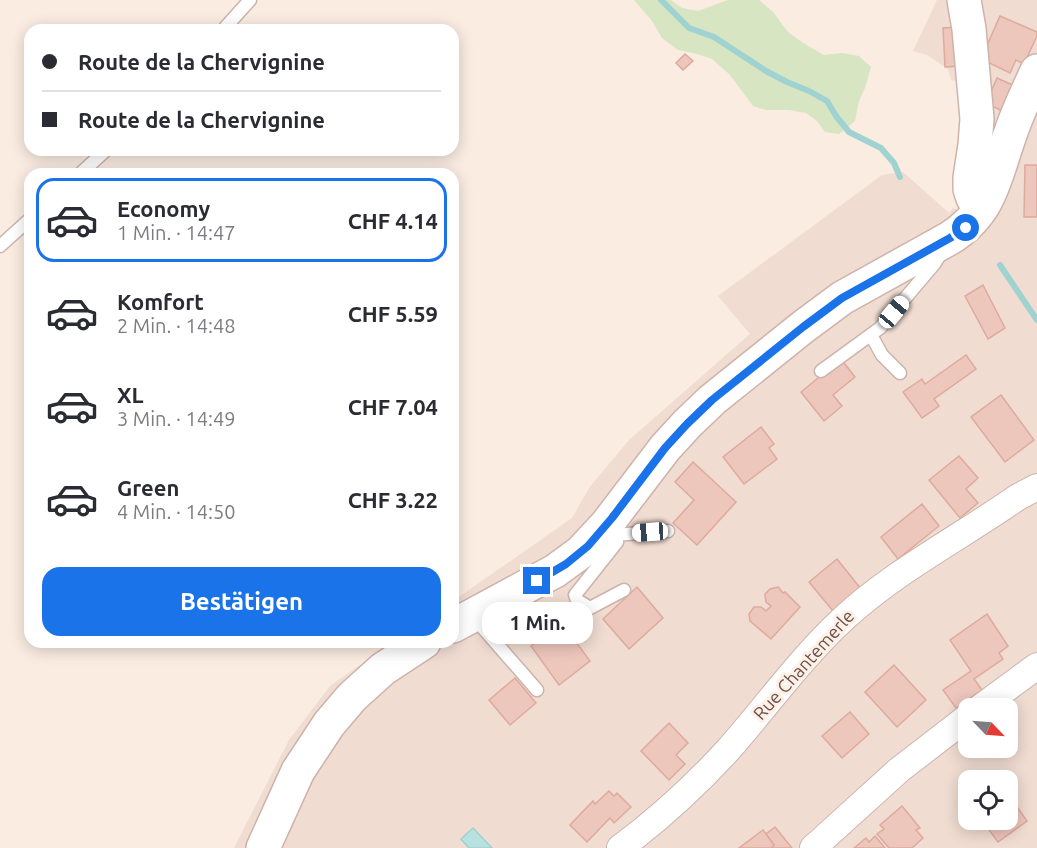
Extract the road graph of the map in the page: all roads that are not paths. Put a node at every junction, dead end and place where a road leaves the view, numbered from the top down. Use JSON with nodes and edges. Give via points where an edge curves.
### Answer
{"nodes":[{"id":1,"x":250,"y":0,"type":"edge"},
{"id":2,"x":964,"y":0,"type":"edge"},
{"id":3,"x":228,"y":24,"type":"edge"},
{"id":4,"x":1037,"y":71,"type":"edge"},
{"id":5,"x":100,"y":156,"type":"edge"},
{"id":6,"x":86,"y":168,"type":"edge"},
{"id":7,"x":982,"y":207,"type":"junction"},
{"id":8,"x":24,"y":224,"type":"edge"},
{"id":9,"x":941,"y":243,"type":"junction"},
{"id":10,"x":0,"y":246,"type":"edge"},
{"id":11,"x":871,"y":335,"type":"junction"},
{"id":12,"x":820,"y":371,"type":"dead end"},
{"id":13,"x":900,"y":373,"type":"dead end"},
{"id":14,"x":1037,"y":487,"type":"edge"},
{"id":15,"x":611,"y":530,"type":"junction"},
{"id":16,"x":669,"y":531,"type":"dead end"},
{"id":17,"x":624,"y":590,"type":"dead end"},
{"id":18,"x":462,"y":621,"type":"edge"},
{"id":19,"x":414,"y":648,"type":"edge"},
{"id":20,"x":1037,"y":666,"type":"edge"},
{"id":21,"x":537,"y":690,"type":"dead end"},
{"id":22,"x":994,"y":698,"type":"edge"},
{"id":23,"x":958,"y":724,"type":"edge"},
{"id":24,"x":263,"y":848,"type":"edge"},
{"id":25,"x":620,"y":848,"type":"edge"},
{"id":26,"x":813,"y":848,"type":"edge"}],
"edges":[{"from":1,"to":3,"type":"lane"},
{"from":2,"to":7,"type":"street","via":[[977,119],[970,189]]},
{"from":4,"to":7,"type":"street"},
{"from":5,"to":6,"type":"lane"},
{"from":7,"to":9,"type":"street","via":[[966,228]]},
{"from":8,"to":10,"type":"lane"},
{"from":9,"to":11,"type":"lane","via":[[935,263]]},
{"from":9,"to":15,"type":"street","via":[[834,304],[712,400],[665,448]]},
{"from":11,"to":12,"type":"lane"},
{"from":11,"to":13,"type":"lane","via":[[882,355]]},
{"from":14,"to":25,"type":"street","name":"Rue Chantemerle","via":[[897,576],[845,617],[703,777]]},
{"from":15,"to":16,"type":"lane"},
{"from":15,"to":17,"type":"lane","via":[[617,542],[575,595],[590,608]]},
{"from":15,"to":18,"type":"street","via":[[560,567]]},
{"from":18,"to":21,"type":"lane","via":[[483,628]]},
{"from":19,"to":24,"type":"street","via":[[374,676],[329,724],[298,771]]},
{"from":20,"to":22,"type":"street"},
{"from":23,"to":26,"type":"street","via":[[899,770]]}]}
